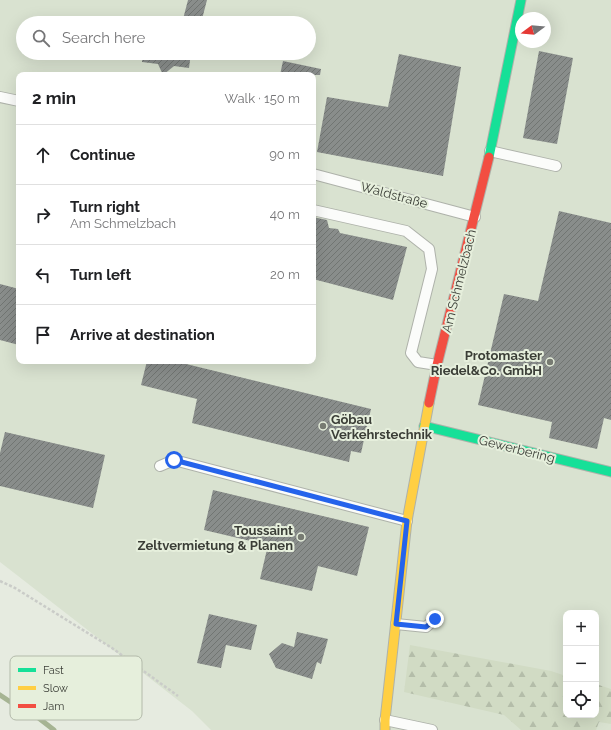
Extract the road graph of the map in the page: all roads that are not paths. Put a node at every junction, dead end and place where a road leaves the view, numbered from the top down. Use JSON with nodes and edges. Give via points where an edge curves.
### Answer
{"nodes":[{"id":1,"x":522,"y":0,"type":"edge"},
{"id":2,"x":520,"y":12,"type":"edge"},
{"id":3,"x":515,"y":42,"type":"edge"},
{"id":4,"x":0,"y":96,"type":"edge"},
{"id":5,"x":16,"y":100,"type":"edge"},
{"id":6,"x":490,"y":151,"type":"junction"},
{"id":7,"x":556,"y":166,"type":"dead end"},
{"id":8,"x":316,"y":175,"type":"edge"},
{"id":9,"x":316,"y":211,"type":"edge"},
{"id":10,"x":475,"y":217,"type":"junction"},
{"id":11,"x":437,"y":365,"type":"junction"},
{"id":12,"x":424,"y":426,"type":"junction"},
{"id":13,"x":160,"y":466,"type":"dead end"},
{"id":14,"x":611,"y":472,"type":"edge"},
{"id":15,"x":407,"y":521,"type":"junction"},
{"id":16,"x":435,"y":619,"type":"dead end"},
{"id":17,"x":396,"y":624,"type":"junction"},
{"id":18,"x":385,"y":725,"type":"edge"},
{"id":19,"x":432,"y":730,"type":"edge"}],
"edges":[{"from":1,"to":2,"type":"street","name":"Am Schmelzbach"},
{"from":3,"to":6,"type":"street","name":"Am Schmelzbach"},
{"from":4,"to":5,"type":"lane"},
{"from":6,"to":7,"type":"lane"},
{"from":6,"to":10,"type":"street","name":"Am Schmelzbach"},
{"from":8,"to":10,"type":"lane","name":"Waldstraße"},
{"from":9,"to":11,"type":"lane","via":[[406,231],[429,249],[432,269],[411,353],[418,362]]},
{"from":10,"to":11,"type":"street","name":"Am Schmelzbach"},
{"from":11,"to":12,"type":"street","name":"Am Schmelzbach"},
{"from":12,"to":14,"type":"street","name":"Gewerbering"},
{"from":12,"to":15,"type":"street","name":"Am Schmelzbach"},
{"from":13,"to":15,"type":"lane","via":[[174,460]]},
{"from":15,"to":17,"type":"street","name":"Am Schmelzbach"},
{"from":16,"to":17,"type":"lane","via":[[426,627]]},
{"from":17,"to":18,"type":"street","name":"Am Schmelzbach"},
{"from":18,"to":19,"type":"lane"}]}
